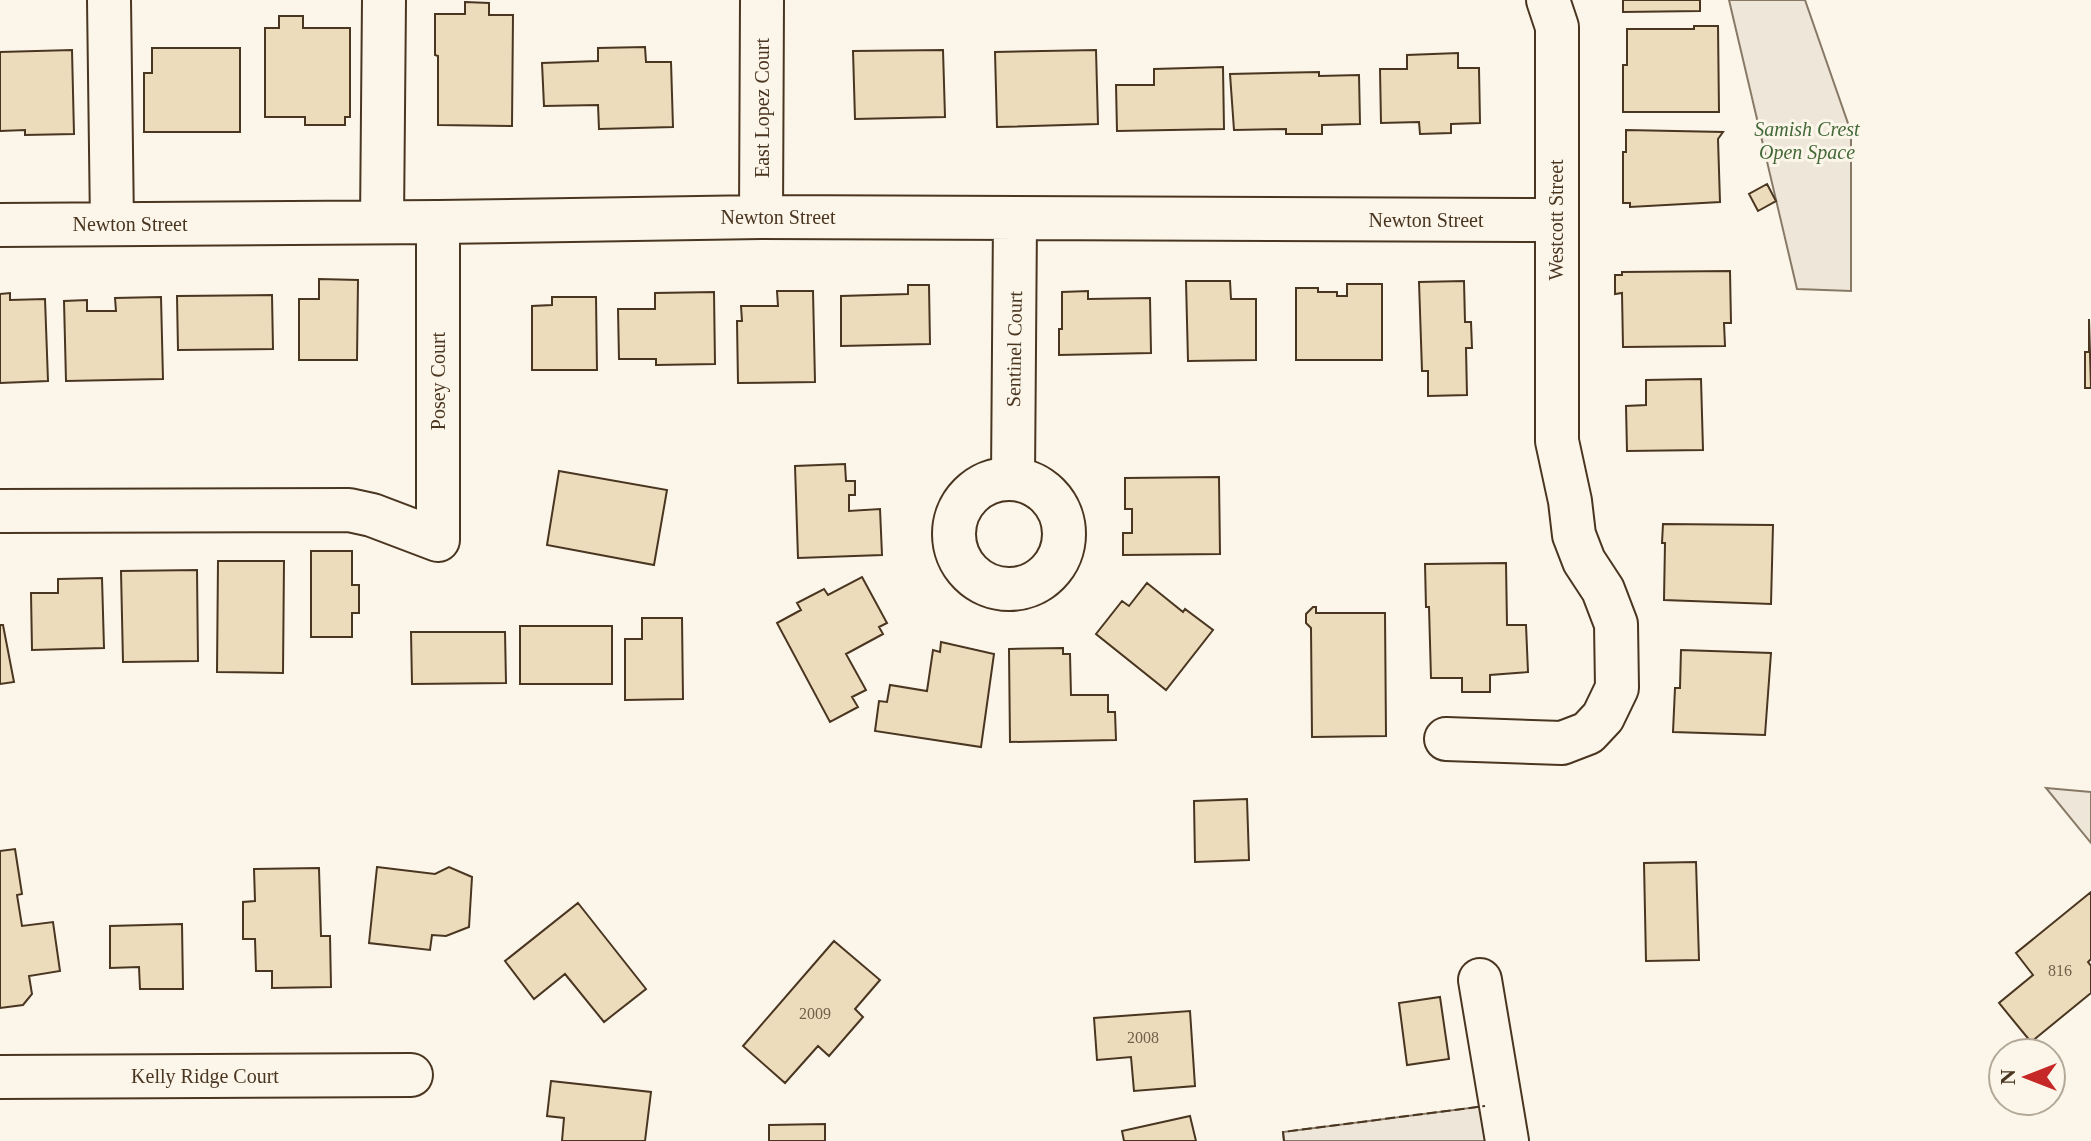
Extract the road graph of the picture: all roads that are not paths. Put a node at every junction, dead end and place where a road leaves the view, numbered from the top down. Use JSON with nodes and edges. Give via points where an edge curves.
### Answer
{"nodes":[{"id":1,"x":109,"y":0,"type":"edge"},
{"id":2,"x":384,"y":0,"type":"edge"},
{"id":3,"x":762,"y":0,"type":"edge"},
{"id":4,"x":1548,"y":0,"type":"edge"},
{"id":5,"x":761,"y":217,"type":"junction"},
{"id":6,"x":1015,"y":219,"type":"junction"},
{"id":7,"x":1556,"y":220,"type":"junction"},
{"id":8,"x":382,"y":222,"type":"junction"},
{"id":9,"x":438,"y":222,"type":"junction"},
{"id":10,"x":112,"y":224,"type":"junction"},
{"id":11,"x":0,"y":225,"type":"edge"},
{"id":12,"x":1013,"y":478,"type":"dead end"},
{"id":13,"x":0,"y":511,"type":"edge"},
{"id":14,"x":1446,"y":739,"type":"dead end"},
{"id":15,"x":1480,"y":980,"type":"dead end"},
{"id":16,"x":411,"y":1075,"type":"dead end"},
{"id":17,"x":0,"y":1077,"type":"edge"},
{"id":18,"x":1507,"y":1141,"type":"edge"}],
"edges":[{"from":1,"to":10,"type":"street"},
{"from":2,"to":8,"type":"street"},
{"from":3,"to":5,"type":"street","name":"East Lopez Court"},
{"from":4,"to":7,"type":"street","name":"Westcott Street","via":[[1557,27]]},
{"from":5,"to":6,"type":"street","name":"Newton Street"},
{"from":5,"to":9,"type":"street","name":"Newton Street"},
{"from":6,"to":7,"type":"street","name":"Newton Street"},
{"from":6,"to":12,"type":"street","name":"Sentinel Court"},
{"from":7,"to":14,"type":"street","name":"Westcott Street","via":[[1557,441],[1574,535],[1616,624],[1617,688],[1588,733],[1562,743]]},
{"from":8,"to":9,"type":"street","name":"Newton Street"},
{"from":8,"to":10,"type":"street","name":"Newton Street"},
{"from":9,"to":13,"type":"street","name":"Posey Court","via":[[438,540],[349,510]]},
{"from":10,"to":11,"type":"street","name":"Newton Street"},
{"from":15,"to":18,"type":"street"},
{"from":16,"to":17,"type":"street","name":"Kelly Ridge Court"}]}
